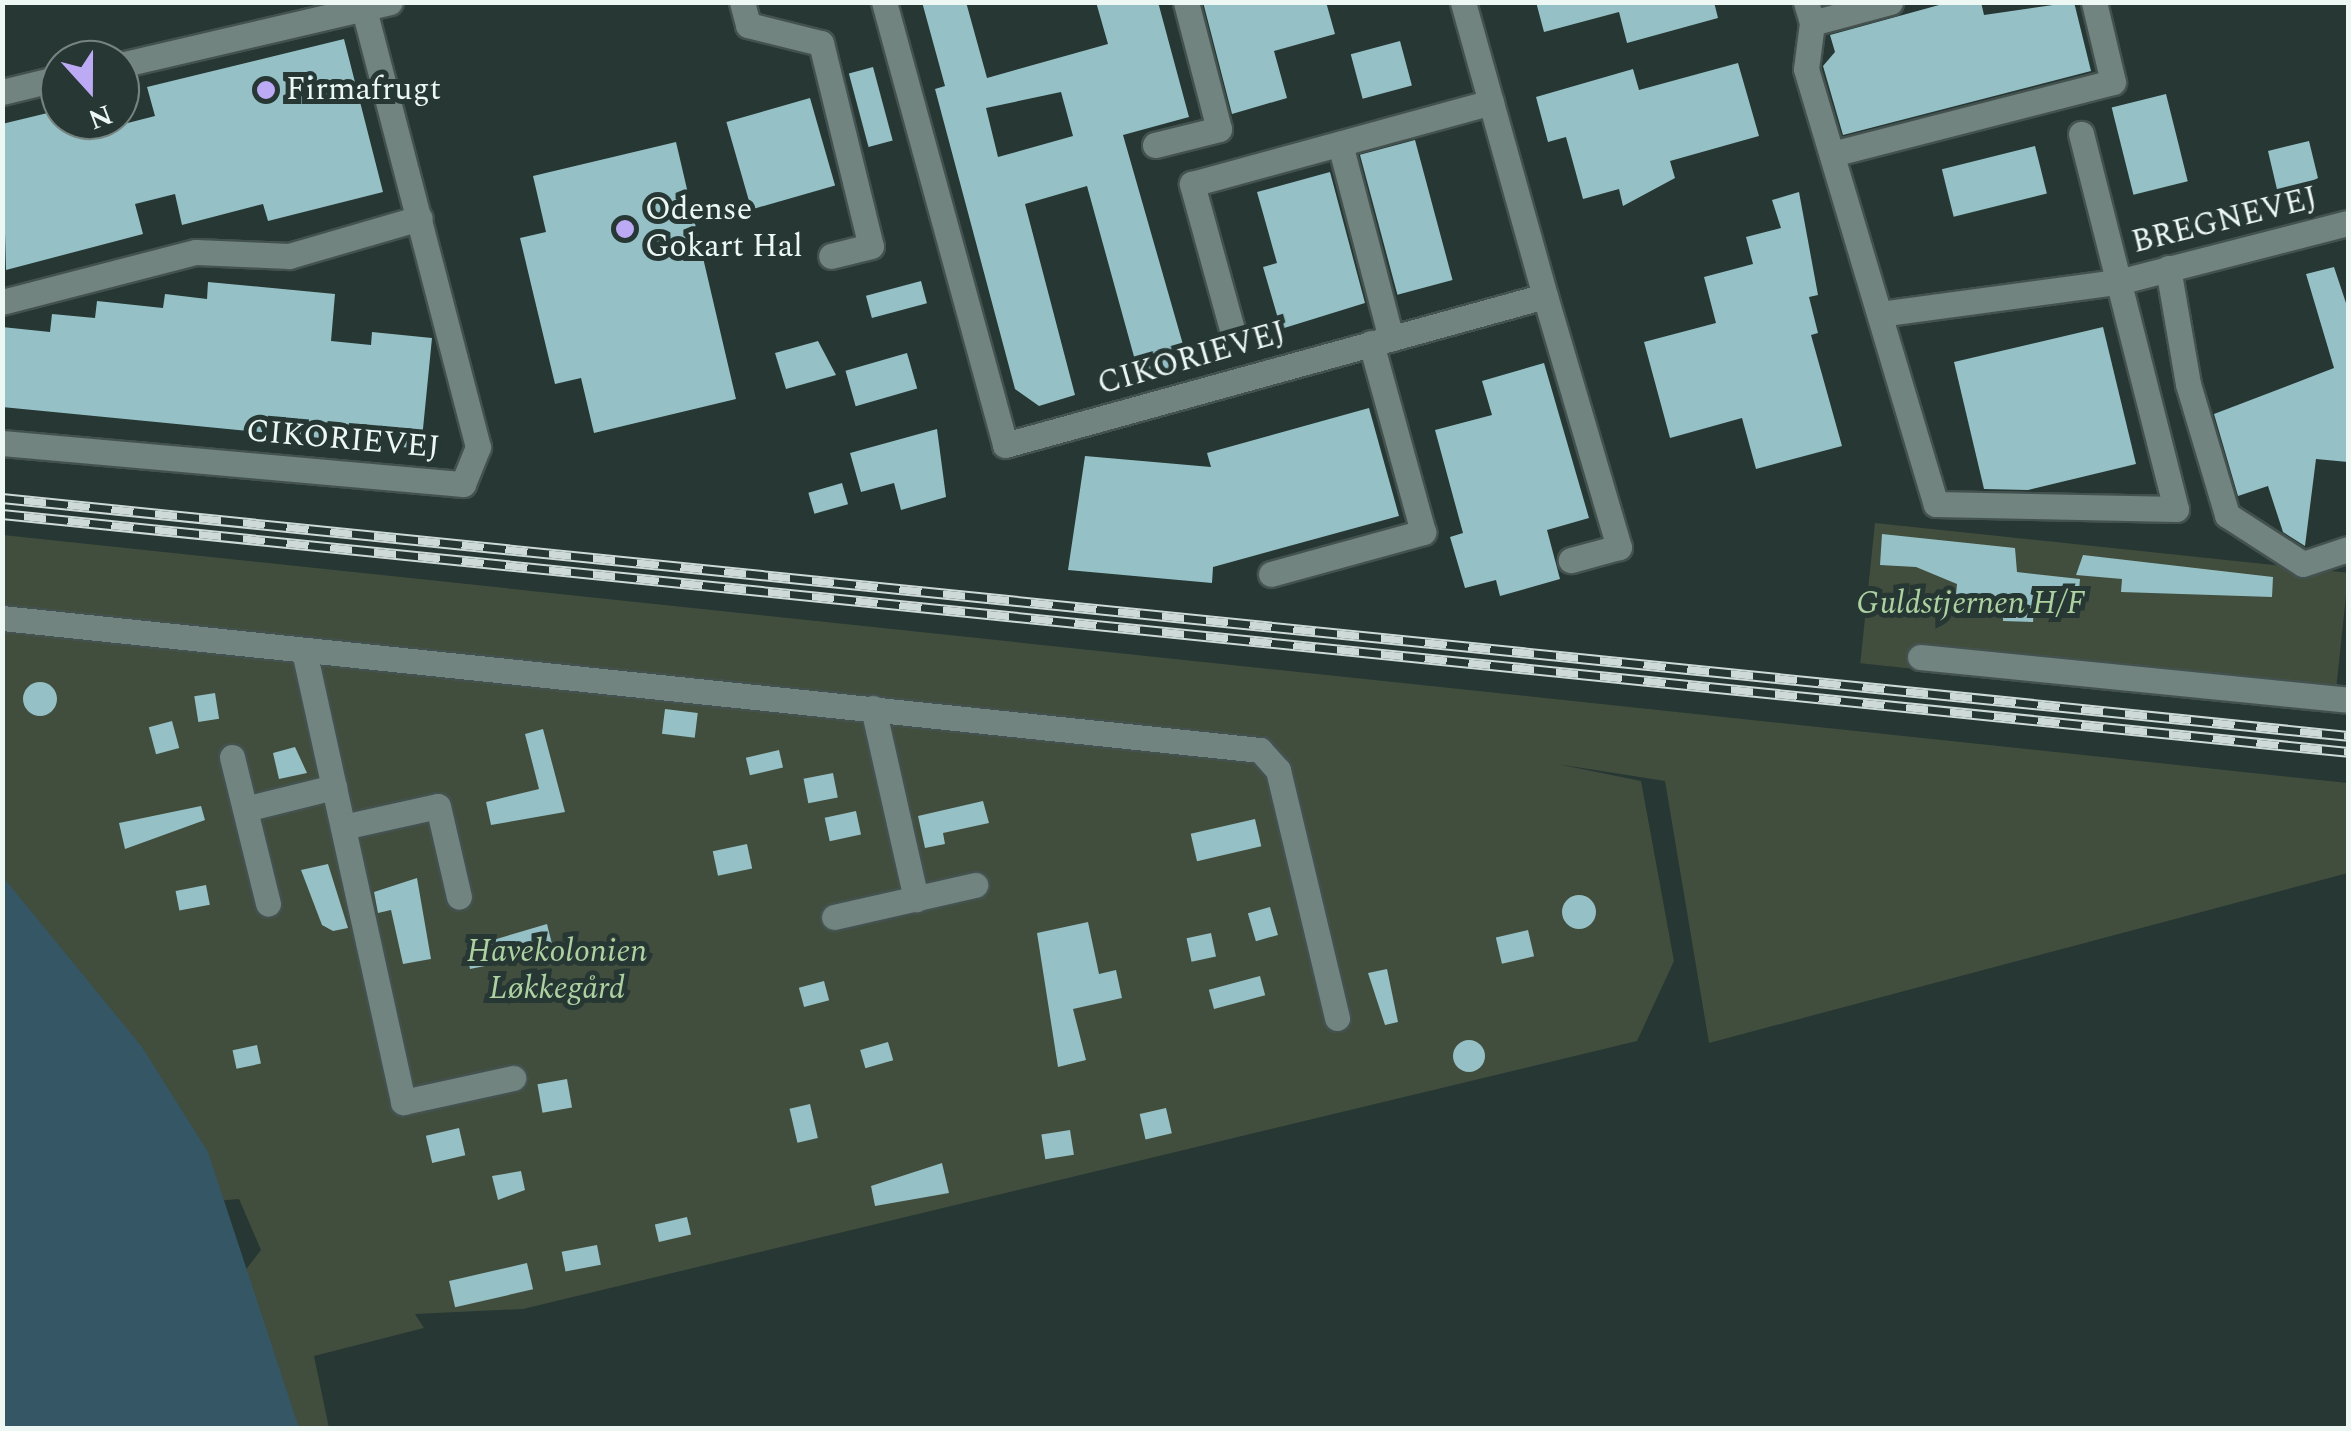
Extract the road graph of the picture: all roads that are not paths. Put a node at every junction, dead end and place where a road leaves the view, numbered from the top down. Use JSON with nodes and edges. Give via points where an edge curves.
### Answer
{"nodes":[{"id":1,"x":742,"y":2,"type":"edge"},
{"id":2,"x":884,"y":2,"type":"edge"},
{"id":3,"x":1186,"y":2,"type":"edge"},
{"id":4,"x":1463,"y":2,"type":"edge"},
{"id":5,"x":1890,"y":2,"type":"edge"},
{"id":6,"x":2094,"y":2,"type":"edge"},
{"id":7,"x":377,"y":5,"type":"edge"},
{"id":8,"x":1809,"y":13,"type":"edge"},
{"id":9,"x":140,"y":60,"type":"edge"},
{"id":10,"x":40,"y":83,"type":"edge"},
{"id":11,"x":2,"y":92,"type":"edge"},
{"id":12,"x":1491,"y":102,"type":"junction"},
{"id":13,"x":2081,"y":134,"type":"dead end"},
{"id":14,"x":1340,"y":144,"type":"junction"},
{"id":15,"x":1155,"y":145,"type":"dead end"},
{"id":16,"x":1832,"y":154,"type":"junction"},
{"id":17,"x":420,"y":218,"type":"junction"},
{"id":18,"x":2348,"y":224,"type":"edge"},
{"id":19,"x":831,"y":256,"type":"dead end"},
{"id":20,"x":2168,"y":268,"type":"junction"},
{"id":21,"x":2118,"y":282,"type":"junction"},
{"id":22,"x":1545,"y":296,"type":"junction"},
{"id":23,"x":2,"y":302,"type":"edge"},
{"id":24,"x":1880,"y":314,"type":"junction"},
{"id":25,"x":1233,"y":333,"type":"dead end"},
{"id":26,"x":1381,"y":341,"type":"junction"},
{"id":27,"x":2,"y":443,"type":"edge"},
{"id":28,"x":2348,"y":549,"type":"edge"},
{"id":29,"x":1571,"y":560,"type":"dead end"},
{"id":30,"x":1271,"y":574,"type":"dead end"},
{"id":31,"x":2,"y":618,"type":"edge"},
{"id":32,"x":304,"y":651,"type":"junction"},
{"id":33,"x":1920,"y":658,"type":"dead end"},
{"id":34,"x":2348,"y":700,"type":"edge"},
{"id":35,"x":873,"y":708,"type":"junction"},
{"id":36,"x":232,"y":757,"type":"dead end"},
{"id":37,"x":334,"y":788,"type":"junction"},
{"id":38,"x":245,"y":809,"type":"junction"},
{"id":39,"x":343,"y":827,"type":"junction"},
{"id":40,"x":974,"y":885,"type":"dead end"},
{"id":41,"x":459,"y":897,"type":"dead end"},
{"id":42,"x":916,"y":899,"type":"junction"},
{"id":43,"x":268,"y":904,"type":"dead end"},
{"id":44,"x":834,"y":917,"type":"dead end"},
{"id":45,"x":1337,"y":1018,"type":"dead end"},
{"id":46,"x":513,"y":1078,"type":"dead end"}],
"edges":[{"from":1,"to":19,"type":"street","via":[[748,25],[821,43],[870,246]]},
{"from":2,"to":26,"type":"street","name":"CIKORIEVEJ","via":[[1005,445]]},
{"from":3,"to":15,"type":"street","via":[[1219,128]]},
{"from":4,"to":12,"type":"street"},
{"from":5,"to":8,"type":"street"},
{"from":6,"to":16,"type":"street","via":[[2114,82]]},
{"from":7,"to":9,"type":"street","name":"CIKORIEVEJ"},
{"from":7,"to":17,"type":"street","name":"CIKORIEVEJ"},
{"from":8,"to":16,"type":"street","via":[[1806,69]]},
{"from":10,"to":11,"type":"street"},
{"from":12,"to":14,"type":"street"},
{"from":12,"to":22,"type":"street"},
{"from":13,"to":21,"type":"street"},
{"from":14,"to":25,"type":"street","via":[[1192,184]]},
{"from":14,"to":26,"type":"street"},
{"from":16,"to":24,"type":"street"},
{"from":17,"to":23,"type":"street","via":[[289,256],[196,252]]},
{"from":17,"to":27,"type":"street","name":"CIKORIEVEJ","via":[[478,447],[463,484]]},
{"from":18,"to":20,"type":"street","name":"BREGNEVEJ"},
{"from":20,"to":21,"type":"street","name":"BREGNEVEJ"},
{"from":20,"to":28,"type":"street","via":[[2188,384],[2228,515],[2303,564]]},
{"from":21,"to":24,"type":"street","name":"BREGNEVEJ"},
{"from":21,"to":24,"type":"street","via":[[2176,508],[1936,504]]},
{"from":22,"to":26,"type":"street","name":"CIKORIEVEJ"},
{"from":22,"to":29,"type":"street","via":[[1619,547]]},
{"from":26,"to":30,"type":"street","via":[[1423,532]]},
{"from":31,"to":32,"type":"street"},
{"from":32,"to":35,"type":"street"},
{"from":32,"to":37,"type":"street"},
{"from":33,"to":34,"type":"street"},
{"from":35,"to":42,"type":"street"},
{"from":35,"to":45,"type":"street","via":[[1260,750],[1278,770]]},
{"from":36,"to":38,"type":"street"},
{"from":37,"to":38,"type":"street"},
{"from":37,"to":39,"type":"street"},
{"from":38,"to":43,"type":"street"},
{"from":39,"to":41,"type":"street","via":[[438,806]]},
{"from":39,"to":46,"type":"street","via":[[403,1102]]},
{"from":40,"to":42,"type":"street"},
{"from":42,"to":44,"type":"street"}]}
